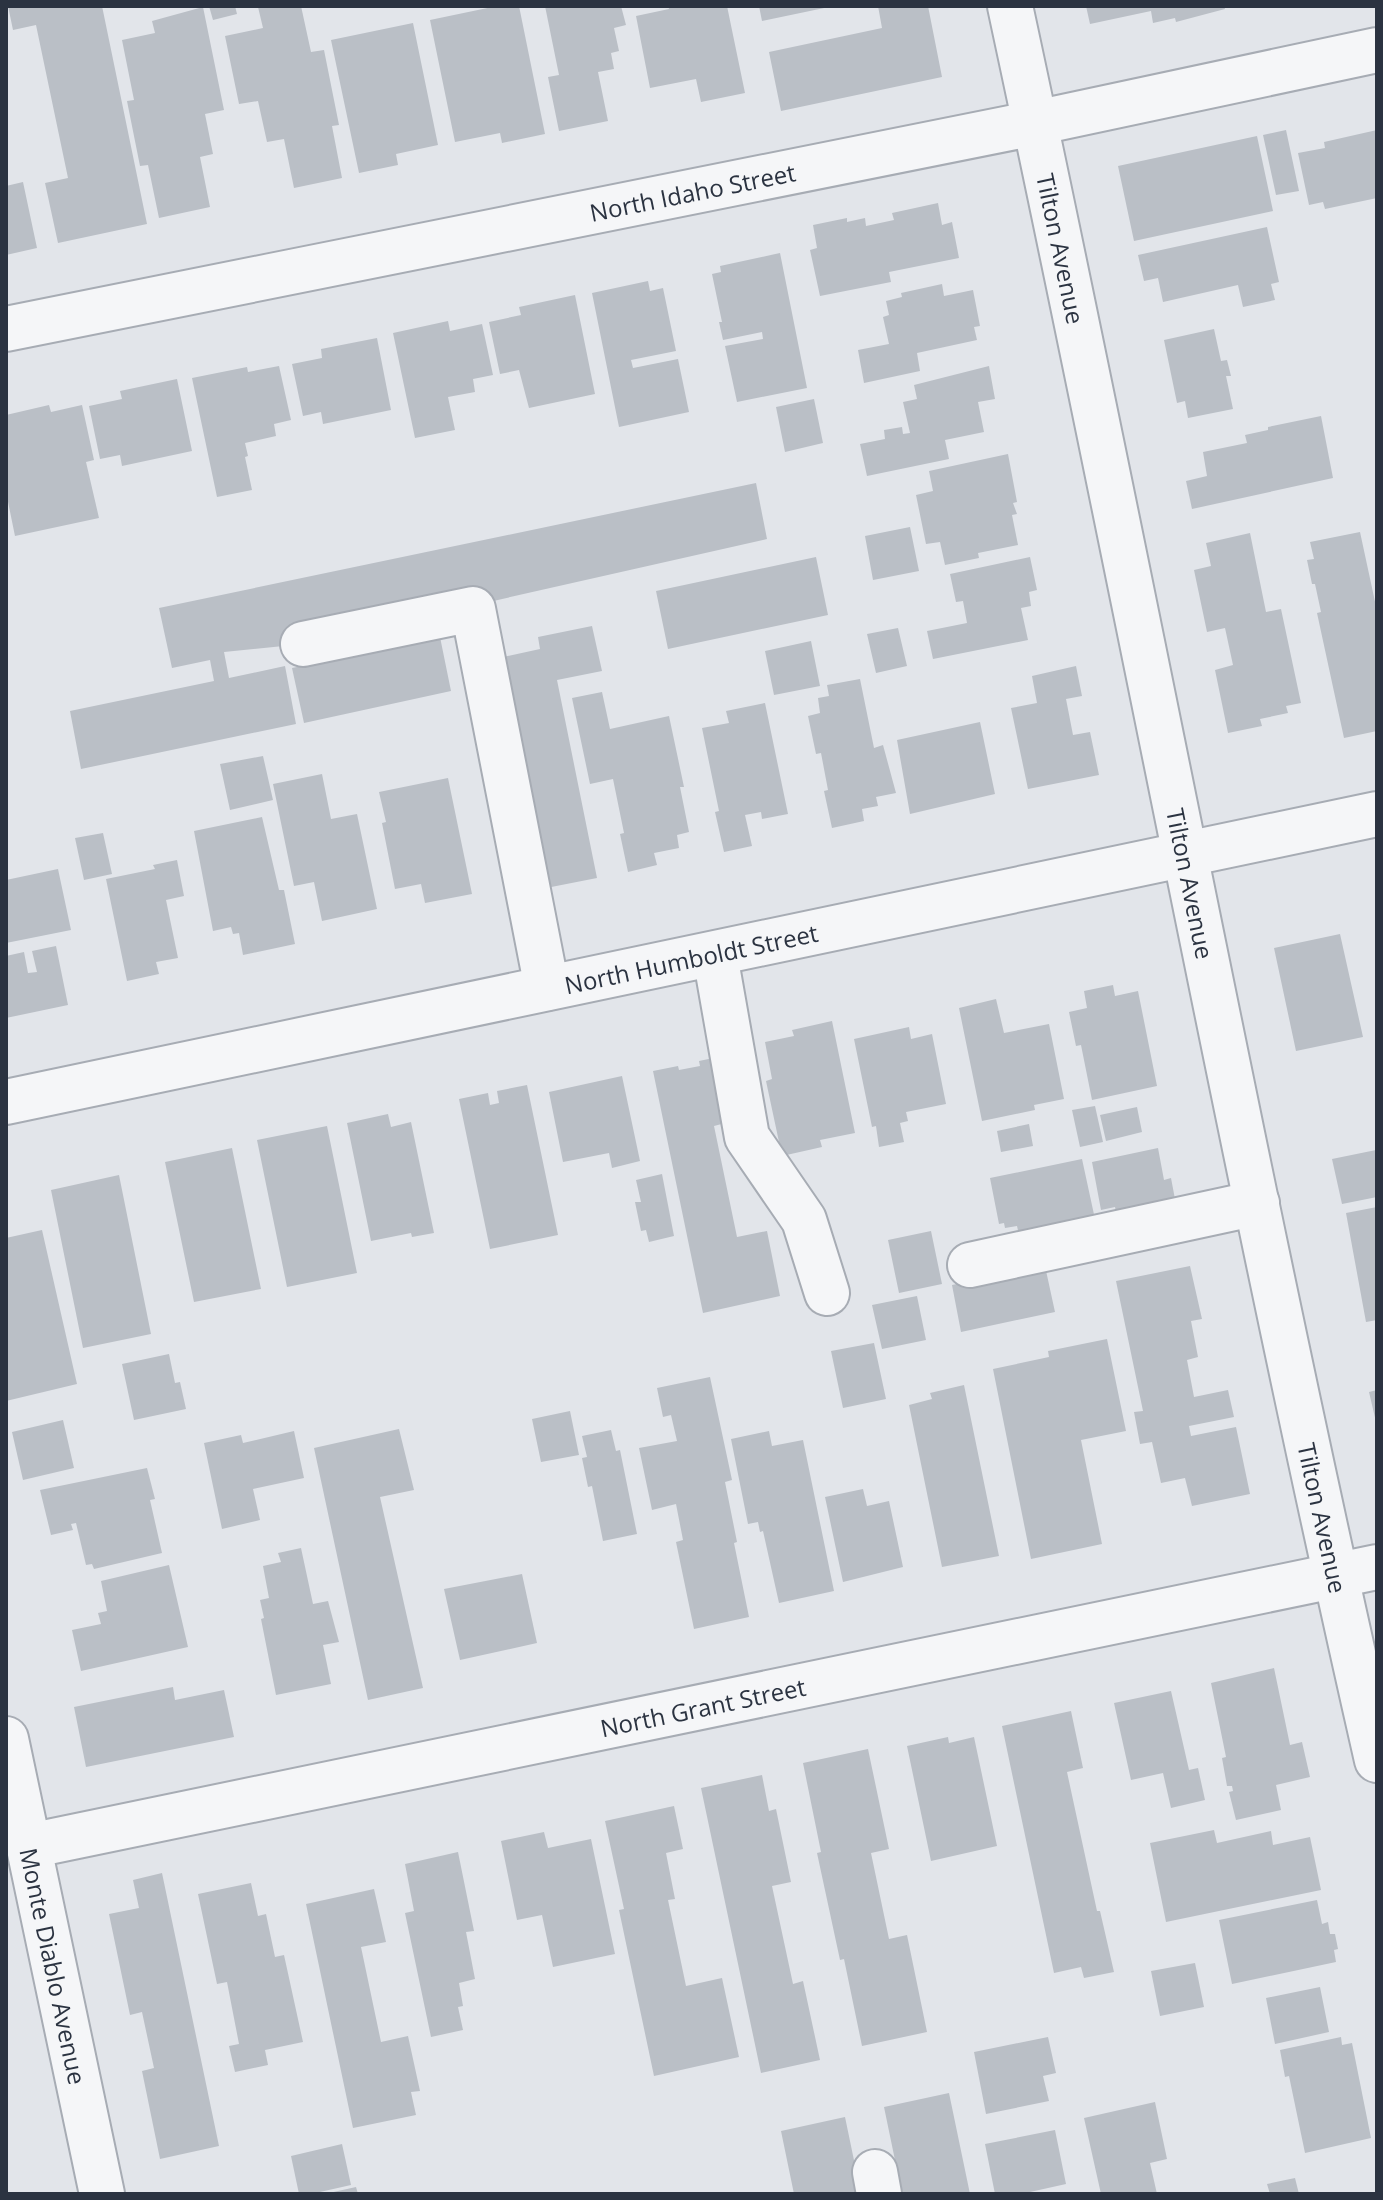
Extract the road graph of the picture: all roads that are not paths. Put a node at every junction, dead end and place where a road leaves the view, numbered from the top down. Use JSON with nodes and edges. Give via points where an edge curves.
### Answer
{"nodes":[{"id":1,"x":1010,"y":6,"type":"edge"},
{"id":2,"x":1377,"y":50,"type":"edge"},
{"id":3,"x":1035,"y":123,"type":"junction"},
{"id":4,"x":6,"y":329,"type":"edge"},
{"id":5,"x":303,"y":644,"type":"dead end"},
{"id":6,"x":1377,"y":814,"type":"edge"},
{"id":7,"x":1186,"y":856,"type":"junction"},
{"id":8,"x":715,"y":955,"type":"junction"},
{"id":9,"x":547,"y":988,"type":"junction"},
{"id":10,"x":6,"y":1102,"type":"edge"},
{"id":11,"x":1257,"y":1203,"type":"junction"},
{"id":12,"x":970,"y":1265,"type":"dead end"},
{"id":13,"x":827,"y":1293,"type":"dead end"},
{"id":14,"x":1377,"y":1567,"type":"edge"},
{"id":15,"x":1335,"y":1576,"type":"junction"},
{"id":16,"x":6,"y":1740,"type":"edge"},
{"id":17,"x":1377,"y":1760,"type":"edge"},
{"id":18,"x":29,"y":1846,"type":"junction"},
{"id":19,"x":102,"y":2194,"type":"edge"}],
"edges":[{"from":1,"to":3,"type":"street","name":"Tilton Avenue"},
{"from":2,"to":3,"type":"street","name":"North Idaho Street"},
{"from":3,"to":4,"type":"street","name":"North Idaho Street"},
{"from":3,"to":7,"type":"street","name":"Tilton Avenue"},
{"from":5,"to":9,"type":"street","via":[[473,609]]},
{"from":6,"to":7,"type":"street","name":"North Humboldt Street"},
{"from":7,"to":8,"type":"street","name":"North Humboldt Street"},
{"from":7,"to":11,"type":"street","name":"Tilton Avenue"},
{"from":8,"to":9,"type":"street","name":"North Humboldt Street"},
{"from":8,"to":13,"type":"street","via":[[747,1137],[804,1220]]},
{"from":9,"to":10,"type":"street","name":"North Humboldt Street"},
{"from":11,"to":12,"type":"street"},
{"from":11,"to":15,"type":"street","name":"Tilton Avenue"},
{"from":14,"to":15,"type":"street","name":"North Grant Street"},
{"from":15,"to":17,"type":"street","name":"Tilton Avenue"},
{"from":15,"to":18,"type":"street","name":"North Grant Street"},
{"from":16,"to":18,"type":"street","name":"Monte Diablo Avenue"},
{"from":18,"to":19,"type":"street","name":"Monte Diablo Avenue"}]}
